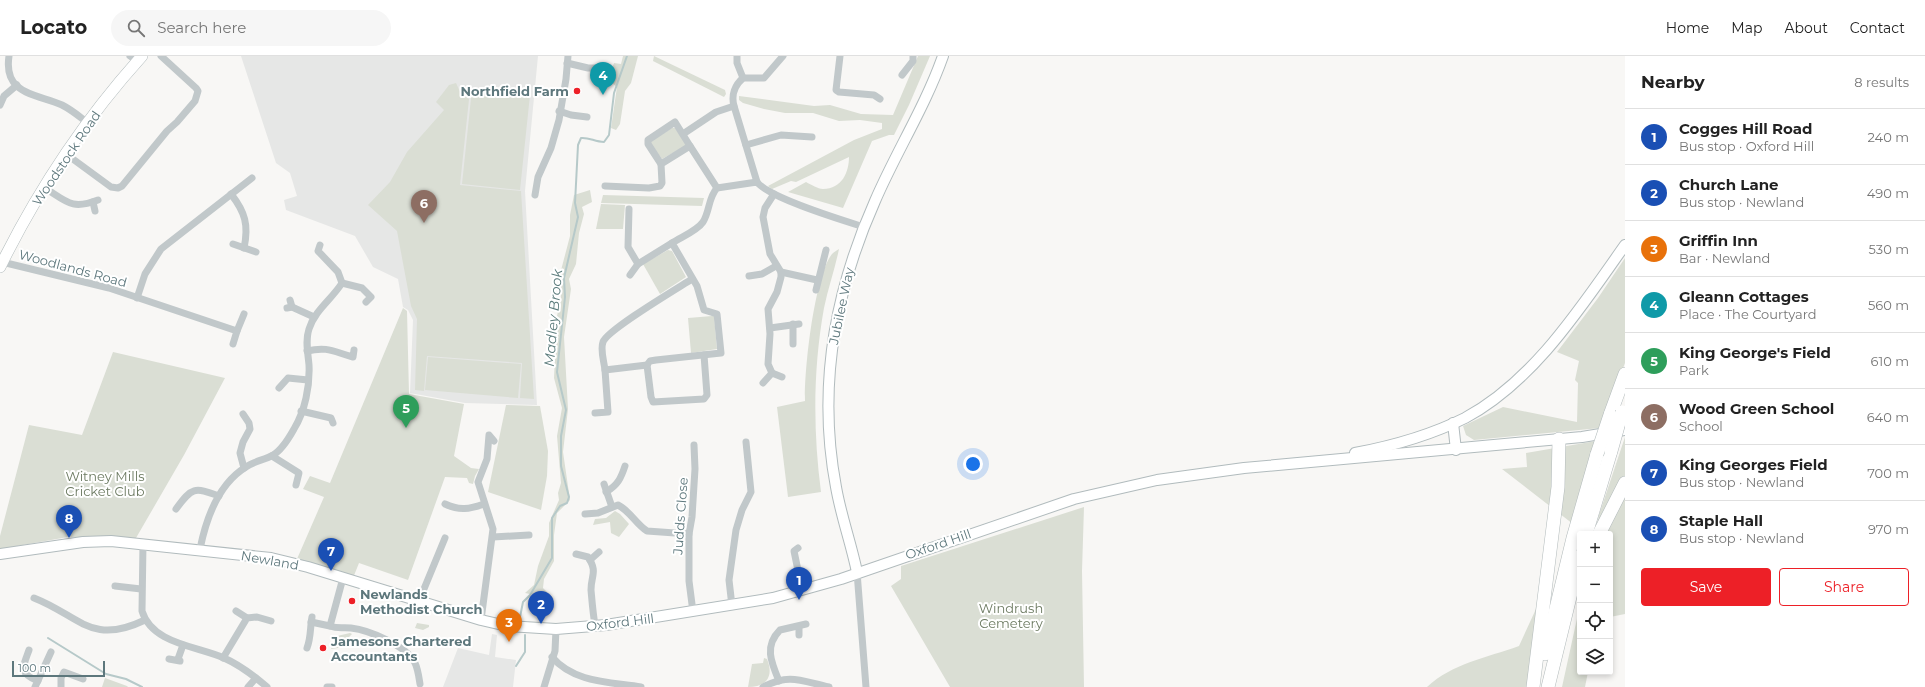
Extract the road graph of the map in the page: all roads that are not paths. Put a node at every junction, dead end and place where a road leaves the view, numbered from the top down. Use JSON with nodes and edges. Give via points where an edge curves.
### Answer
{"nodes":[{"id":1,"x":9,"y":56,"type":"edge"},
{"id":2,"x":161,"y":56,"type":"edge"},
{"id":3,"x":737,"y":56,"type":"edge"},
{"id":4,"x":783,"y":56,"type":"edge"},
{"id":5,"x":840,"y":56,"type":"edge"},
{"id":6,"x":913,"y":56,"type":"edge"},
{"id":7,"x":943,"y":56,"type":"edge"},
{"id":8,"x":136,"y":58,"type":"edge"},
{"id":9,"x":567,"y":60,"type":"edge"},
{"id":10,"x":601,"y":68,"type":"dead end"},
{"id":11,"x":902,"y":75,"type":"dead end"},
{"id":12,"x":743,"y":78,"type":"junction"},
{"id":13,"x":17,"y":85,"type":"junction"},
{"id":14,"x":880,"y":99,"type":"dead end"},
{"id":15,"x":0,"y":105,"type":"edge"},
{"id":16,"x":734,"y":106,"type":"junction"},
{"id":17,"x":559,"y":111,"type":"junction"},
{"id":18,"x":587,"y":117,"type":"dead end"},
{"id":19,"x":88,"y":123,"type":"junction"},
{"id":20,"x":683,"y":134,"type":"junction"},
{"id":21,"x":812,"y":137,"type":"dead end"},
{"id":22,"x":746,"y":145,"type":"junction"},
{"id":23,"x":690,"y":146,"type":"junction"},
{"id":24,"x":66,"y":154,"type":"junction"},
{"id":25,"x":661,"y":164,"type":"junction"},
{"id":26,"x":252,"y":178,"type":"dead end"},
{"id":27,"x":758,"y":182,"type":"junction"},
{"id":28,"x":605,"y":186,"type":"dead end"},
{"id":29,"x":44,"y":188,"type":"junction"},
{"id":30,"x":718,"y":188,"type":"junction"},
{"id":31,"x":231,"y":194,"type":"junction"},
{"id":32,"x":774,"y":194,"type":"junction"},
{"id":33,"x":535,"y":195,"type":"dead end"},
{"id":34,"x":629,"y":209,"type":"dead end"},
{"id":35,"x":95,"y":211,"type":"dead end"},
{"id":36,"x":864,"y":226,"type":"junction"},
{"id":37,"x":672,"y":243,"type":"junction"},
{"id":38,"x":233,"y":244,"type":"dead end"},
{"id":39,"x":1625,"y":245,"type":"edge"},
{"id":40,"x":244,"y":248,"type":"junction"},
{"id":41,"x":317,"y":250,"type":"dead end"},
{"id":42,"x":826,"y":250,"type":"dead end"},
{"id":43,"x":256,"y":252,"type":"dead end"},
{"id":44,"x":638,"y":264,"type":"junction"},
{"id":45,"x":1,"y":265,"type":"edge"},
{"id":46,"x":776,"y":266,"type":"junction"},
{"id":47,"x":781,"y":272,"type":"junction"},
{"id":48,"x":630,"y":275,"type":"dead end"},
{"id":49,"x":750,"y":276,"type":"dead end"},
{"id":50,"x":692,"y":280,"type":"junction"},
{"id":51,"x":817,"y":280,"type":"junction"},
{"id":52,"x":342,"y":283,"type":"junction"},
{"id":53,"x":816,"y":290,"type":"dead end"},
{"id":54,"x":137,"y":298,"type":"junction"},
{"id":55,"x":372,"y":299,"type":"dead end"},
{"id":56,"x":290,"y":300,"type":"dead end"},
{"id":57,"x":244,"y":314,"type":"dead end"},
{"id":58,"x":314,"y":317,"type":"junction"},
{"id":59,"x":770,"y":328,"type":"junction"},
{"id":60,"x":237,"y":331,"type":"junction"},
{"id":61,"x":233,"y":344,"type":"dead end"},
{"id":62,"x":793,"y":344,"type":"dead end"},
{"id":63,"x":354,"y":350,"type":"dead end"},
{"id":64,"x":307,"y":351,"type":"junction"},
{"id":65,"x":704,"y":355,"type":"junction"},
{"id":66,"x":647,"y":365,"type":"junction"},
{"id":67,"x":605,"y":370,"type":"junction"},
{"id":68,"x":772,"y":373,"type":"junction"},
{"id":69,"x":1625,"y":374,"type":"edge"},
{"id":70,"x":782,"y":377,"type":"dead end"},
{"id":71,"x":308,"y":380,"type":"junction"},
{"id":72,"x":763,"y":383,"type":"dead end"},
{"id":73,"x":279,"y":388,"type":"dead end"},
{"id":74,"x":301,"y":411,"type":"junction"},
{"id":75,"x":1619,"y":411,"type":"edge"},
{"id":76,"x":595,"y":413,"type":"dead end"},
{"id":77,"x":243,"y":414,"type":"dead end"},
{"id":78,"x":333,"y":417,"type":"dead end"},
{"id":79,"x":1453,"y":423,"type":"junction"},
{"id":80,"x":1625,"y":430,"type":"edge"},
{"id":81,"x":1559,"y":439,"type":"junction"},
{"id":82,"x":494,"y":441,"type":"dead end"},
{"id":83,"x":746,"y":442,"type":"dead end"},
{"id":84,"x":694,"y":446,"type":"dead end"},
{"id":85,"x":1456,"y":450,"type":"junction"},
{"id":86,"x":272,"y":456,"type":"junction"},
{"id":87,"x":1330,"y":462,"type":"junction"},
{"id":88,"x":625,"y":466,"type":"dead end"},
{"id":89,"x":244,"y":468,"type":"junction"},
{"id":90,"x":1625,"y":483,"type":"edge"},
{"id":91,"x":604,"y":484,"type":"dead end"},
{"id":92,"x":296,"y":485,"type":"dead end"},
{"id":93,"x":606,"y":492,"type":"junction"},
{"id":94,"x":219,"y":496,"type":"junction"},
{"id":95,"x":445,"y":504,"type":"dead end"},
{"id":96,"x":484,"y":504,"type":"junction"},
{"id":97,"x":612,"y":507,"type":"junction"},
{"id":98,"x":176,"y":509,"type":"dead end"},
{"id":99,"x":585,"y":514,"type":"dead end"},
{"id":100,"x":1587,"y":531,"type":"edge"},
{"id":101,"x":1601,"y":531,"type":"edge"},
{"id":102,"x":689,"y":534,"type":"junction"},
{"id":103,"x":530,"y":535,"type":"dead end"},
{"id":104,"x":493,"y":537,"type":"junction"},
{"id":105,"x":445,"y":538,"type":"dead end"},
{"id":106,"x":143,"y":543,"type":"junction"},
{"id":107,"x":798,"y":548,"type":"dead end"},
{"id":108,"x":200,"y":549,"type":"junction"},
{"id":109,"x":599,"y":552,"type":"dead end"},
{"id":110,"x":0,"y":554,"type":"edge"},
{"id":111,"x":576,"y":554,"type":"dead end"},
{"id":112,"x":590,"y":560,"type":"junction"},
{"id":113,"x":1577,"y":567,"type":"edge"},
{"id":114,"x":858,"y":572,"type":"junction"},
{"id":115,"x":343,"y":578,"type":"junction"},
{"id":116,"x":115,"y":586,"type":"dead end"},
{"id":117,"x":141,"y":589,"type":"junction"},
{"id":118,"x":1577,"y":589,"type":"edge"},
{"id":119,"x":802,"y":590,"type":"junction"},
{"id":120,"x":34,"y":598,"type":"dead end"},
{"id":121,"x":419,"y":601,"type":"junction"},
{"id":122,"x":732,"y":606,"type":"junction"},
{"id":123,"x":236,"y":611,"type":"dead end"},
{"id":124,"x":693,"y":612,"type":"junction"},
{"id":125,"x":247,"y":618,"type":"junction"},
{"id":126,"x":145,"y":620,"type":"junction"},
{"id":127,"x":481,"y":620,"type":"junction"},
{"id":128,"x":271,"y":621,"type":"dead end"},
{"id":129,"x":1563,"y":623,"type":"junction"},
{"id":130,"x":806,"y":624,"type":"dead end"},
{"id":131,"x":595,"y":625,"type":"junction"},
{"id":132,"x":330,"y":626,"type":"junction"},
{"id":133,"x":799,"y":627,"type":"junction"},
{"id":134,"x":556,"y":630,"type":"junction"},
{"id":135,"x":799,"y":635,"type":"dead end"},
{"id":136,"x":183,"y":645,"type":"junction"},
{"id":137,"x":308,"y":648,"type":"dead end"},
{"id":138,"x":29,"y":650,"type":"dead end"},
{"id":139,"x":51,"y":652,"type":"dead end"},
{"id":140,"x":552,"y":657,"type":"junction"},
{"id":141,"x":169,"y":658,"type":"dead end"},
{"id":142,"x":223,"y":658,"type":"junction"},
{"id":143,"x":256,"y":678,"type":"junction"},
{"id":144,"x":83,"y":679,"type":"dead end"},
{"id":145,"x":779,"y":681,"type":"junction"},
{"id":146,"x":36,"y":684,"type":"edge"},
{"id":147,"x":420,"y":684,"type":"dead end"},
{"id":148,"x":600,"y":684,"type":"edge"},
{"id":149,"x":61,"y":687,"type":"edge"},
{"id":150,"x":248,"y":687,"type":"edge"},
{"id":151,"x":267,"y":687,"type":"edge"},
{"id":152,"x":328,"y":687,"type":"edge"},
{"id":153,"x":332,"y":687,"type":"edge"},
{"id":154,"x":544,"y":687,"type":"edge"},
{"id":155,"x":641,"y":687,"type":"edge"},
{"id":156,"x":763,"y":687,"type":"edge"},
{"id":157,"x":828,"y":687,"type":"edge"},
{"id":158,"x":866,"y":687,"type":"edge"},
{"id":159,"x":1533,"y":687,"type":"edge"},
{"id":160,"x":1538,"y":687,"type":"edge"},
{"id":161,"x":1548,"y":687,"type":"edge"}],
"edges":[{"from":1,"to":13,"type":"street","via":[[11,76]]},
{"from":2,"to":24,"type":"street","via":[[198,91],[195,101],[177,122],[154,141],[122,186],[111,187]]},
{"from":3,"to":12,"type":"street"},
{"from":4,"to":12,"type":"street","via":[[764,78]]},
{"from":5,"to":14,"type":"street","via":[[836,90],[874,95]]},
{"from":6,"to":11,"type":"street","via":[[913,61]]},
{"from":7,"to":36,"type":"main road","name":"Jubilee Way","via":[[923,106]]},
{"from":8,"to":19,"type":"main road","name":"Woodstock Road"},
{"from":9,"to":10,"type":"street","via":[[588,68]]},
{"from":9,"to":17,"type":"street"},
{"from":12,"to":16,"type":"street","via":[[733,95]]},
{"from":13,"to":15,"type":"street","via":[[4,96]]},
{"from":13,"to":19,"type":"street","via":[[31,96],[62,106]]},
{"from":16,"to":20,"type":"street","via":[[716,112]]},
{"from":16,"to":22,"type":"street"},
{"from":17,"to":18,"type":"street"},
{"from":17,"to":33,"type":"street","via":[[551,148],[538,177]]},
{"from":19,"to":24,"type":"main road","name":"Woodstock Road"},
{"from":20,"to":23,"type":"street"},
{"from":20,"to":25,"type":"street","via":[[675,122],[648,140]]},
{"from":21,"to":22,"type":"street","via":[[781,135]]},
{"from":22,"to":27,"type":"street"},
{"from":23,"to":25,"type":"street"},
{"from":23,"to":30,"type":"street"},
{"from":24,"to":29,"type":"main road","name":"Woodstock Road"},
{"from":25,"to":28,"type":"street","via":[[660,186]]},
{"from":26,"to":31,"type":"street","name":"Woodlands Road"},
{"from":27,"to":30,"type":"street"},
{"from":27,"to":32,"type":"street"},
{"from":29,"to":35,"type":"street","via":[[74,205],[96,201]]},
{"from":29,"to":45,"type":"main road","name":"Woodstock Road"},
{"from":30,"to":37,"type":"street","via":[[711,196],[702,223]]},
{"from":31,"to":40,"type":"street","via":[[245,216],[247,235]]},
{"from":31,"to":54,"type":"street","name":"Woodlands Road","via":[[162,249],[144,274]]},
{"from":32,"to":36,"type":"street"},
{"from":32,"to":46,"type":"street","via":[[765,208],[762,222],[770,254]]},
{"from":34,"to":44,"type":"street","via":[[628,246]]},
{"from":36,"to":114,"type":"main road","name":"Jubilee Way","via":[[838,306],[828,396],[836,485]]},
{"from":37,"to":44,"type":"street"},
{"from":37,"to":50,"type":"street"},
{"from":38,"to":40,"type":"street"},
{"from":39,"to":79,"type":"main road","via":[[1559,334],[1532,364],[1491,400]]},
{"from":40,"to":43,"type":"street"},
{"from":41,"to":52,"type":"street","via":[[338,272]]},
{"from":42,"to":51,"type":"street"},
{"from":44,"to":48,"type":"street"},
{"from":45,"to":54,"type":"street","name":"Woodlands Road","via":[[88,282]]},
{"from":46,"to":47,"type":"street"},
{"from":46,"to":49,"type":"street","via":[[762,274]]},
{"from":47,"to":51,"type":"street"},
{"from":47,"to":59,"type":"street","via":[[780,284],[768,309]]},
{"from":50,"to":65,"type":"street","via":[[700,294],[704,310],[717,314],[718,320],[721,353]]},
{"from":50,"to":67,"type":"street","via":[[644,309],[604,339],[602,348]]},
{"from":51,"to":53,"type":"street"},
{"from":52,"to":55,"type":"street","via":[[362,288]]},
{"from":52,"to":58,"type":"street"},
{"from":54,"to":60,"type":"street","name":"Woodlands Road"},
{"from":56,"to":58,"type":"street","via":[[290,307]]},
{"from":57,"to":60,"type":"street"},
{"from":58,"to":64,"type":"street","via":[[307,338]]},
{"from":59,"to":62,"type":"street","via":[[796,324]]},
{"from":59,"to":68,"type":"street","via":[[768,364]]},
{"from":60,"to":61,"type":"street"},
{"from":63,"to":64,"type":"street","via":[[353,357],[327,348]]},
{"from":64,"to":71,"type":"street"},
{"from":65,"to":66,"type":"street","via":[[650,361]]},
{"from":65,"to":66,"type":"street","via":[[707,395],[704,399],[654,402],[651,397]]},
{"from":66,"to":67,"type":"street"},
{"from":67,"to":76,"type":"street","via":[[610,412]]},
{"from":68,"to":70,"type":"street"},
{"from":68,"to":72,"type":"street"},
{"from":69,"to":75,"type":"highway"},
{"from":71,"to":73,"type":"street","via":[[288,378]]},
{"from":71,"to":74,"type":"street"},
{"from":74,"to":78,"type":"street"},
{"from":74,"to":86,"type":"street","via":[[293,431],[279,452]]},
{"from":75,"to":100,"type":"highway","bridge":true},
{"from":75,"to":160,"type":"highway","bridge":true,"via":[[1597,454],[1573,538]]},
{"from":77,"to":89,"type":"street","via":[[250,429],[240,453]]},
{"from":79,"to":85,"type":"main road"},
{"from":79,"to":87,"type":"main road","via":[[1401,442]]},
{"from":80,"to":81,"type":"main road","name":"Oxford Hill"},
{"from":81,"to":85,"type":"main road","name":"Oxford Hill"},
{"from":81,"to":159,"type":"highway","via":[[1558,487]]},
{"from":82,"to":96,"type":"street","via":[[489,435],[487,459],[478,482]]},
{"from":83,"to":122,"type":"street","via":[[751,492],[736,530],[729,580]]},
{"from":84,"to":102,"type":"street","name":"Judds Close","via":[[696,469]]},
{"from":85,"to":87,"type":"main road","name":"Oxford Hill"},
{"from":86,"to":89,"type":"street"},
{"from":86,"to":92,"type":"street","via":[[299,474]]},
{"from":87,"to":114,"type":"main road","name":"Oxford Hill","via":[[1201,473],[1074,499]]},
{"from":88,"to":93,"type":"street","via":[[615,487]]},
{"from":89,"to":94,"type":"street","via":[[231,479]]},
{"from":90,"to":101,"type":"highway"},
{"from":91,"to":93,"type":"street"},
{"from":93,"to":97,"type":"street"},
{"from":94,"to":98,"type":"street","via":[[197,489],[192,490]]},
{"from":94,"to":108,"type":"street","via":[[206,525]]},
{"from":95,"to":96,"type":"street","via":[[462,509]]},
{"from":96,"to":104,"type":"street","via":[[493,529]]},
{"from":97,"to":99,"type":"street","via":[[598,513]]},
{"from":97,"to":102,"type":"street","via":[[618,505],[624,508],[647,531]]},
{"from":102,"to":124,"type":"street","name":"Judds Close","via":[[689,581]]},
{"from":103,"to":104,"type":"street"},
{"from":104,"to":127,"type":"street"},
{"from":105,"to":121,"type":"street"},
{"from":106,"to":108,"type":"main road","name":"Newland"},
{"from":106,"to":110,"type":"main road","name":"Newland","via":[[83,542]]},
{"from":106,"to":117,"type":"street"},
{"from":107,"to":119,"type":"street","via":[[794,551]]},
{"from":108,"to":115,"type":"main road","name":"Newland","via":[[272,558]]},
{"from":109,"to":112,"type":"street"},
{"from":111,"to":112,"type":"street"},
{"from":112,"to":131,"type":"street","via":[[594,572],[591,590]]},
{"from":113,"to":129,"type":"highway"},
{"from":114,"to":119,"type":"main road","name":"Oxford Hill"},
{"from":114,"to":158,"type":"street"},
{"from":115,"to":121,"type":"main road","name":"Newland"},
{"from":115,"to":132,"type":"street"},
{"from":116,"to":117,"type":"street"},
{"from":117,"to":126,"type":"street"},
{"from":118,"to":129,"type":"highway"},
{"from":119,"to":122,"type":"main road","name":"Oxford Hill"},
{"from":120,"to":126,"type":"street","via":[[48,603],[74,620],[98,629],[122,629]]},
{"from":121,"to":127,"type":"main road","name":"Newland"},
{"from":122,"to":124,"type":"main road","name":"Oxford Hill"},
{"from":123,"to":125,"type":"street"},
{"from":124,"to":131,"type":"main road","name":"Oxford Hill"},
{"from":125,"to":128,"type":"street","via":[[257,617]]},
{"from":125,"to":142,"type":"street"},
{"from":126,"to":136,"type":"street","via":[[159,634]]},
{"from":127,"to":134,"type":"main road","name":"Newland","via":[[506,626]]},
{"from":129,"to":161,"type":"highway"},
{"from":130,"to":133,"type":"street"},
{"from":131,"to":134,"type":"main road","name":"Oxford Hill"},
{"from":132,"to":137,"type":"street","via":[[312,619]]},
{"from":132,"to":147,"type":"street","via":[[362,631],[405,650],[415,663]]},
{"from":133,"to":135,"type":"street"},
{"from":133,"to":145,"type":"street","via":[[780,630],[770,644],[769,654]]},
{"from":134,"to":140,"type":"street","via":[[556,645]]},
{"from":136,"to":141,"type":"street","via":[[179,660]]},
{"from":136,"to":142,"type":"street"},
{"from":138,"to":146,"type":"street","via":[[23,669],[26,676]]},
{"from":139,"to":146,"type":"street"},
{"from":140,"to":148,"type":"street","via":[[559,665],[580,677]]},
{"from":140,"to":154,"type":"street"},
{"from":142,"to":143,"type":"street","via":[[242,667]]},
{"from":143,"to":150,"type":"street"},
{"from":143,"to":151,"type":"street"},
{"from":144,"to":149,"type":"street","via":[[64,672]]},
{"from":145,"to":156,"type":"street"},
{"from":145,"to":157,"type":"street","via":[[804,679]]},
{"from":148,"to":155,"type":"street"},
{"from":152,"to":153,"type":"street"}]}
